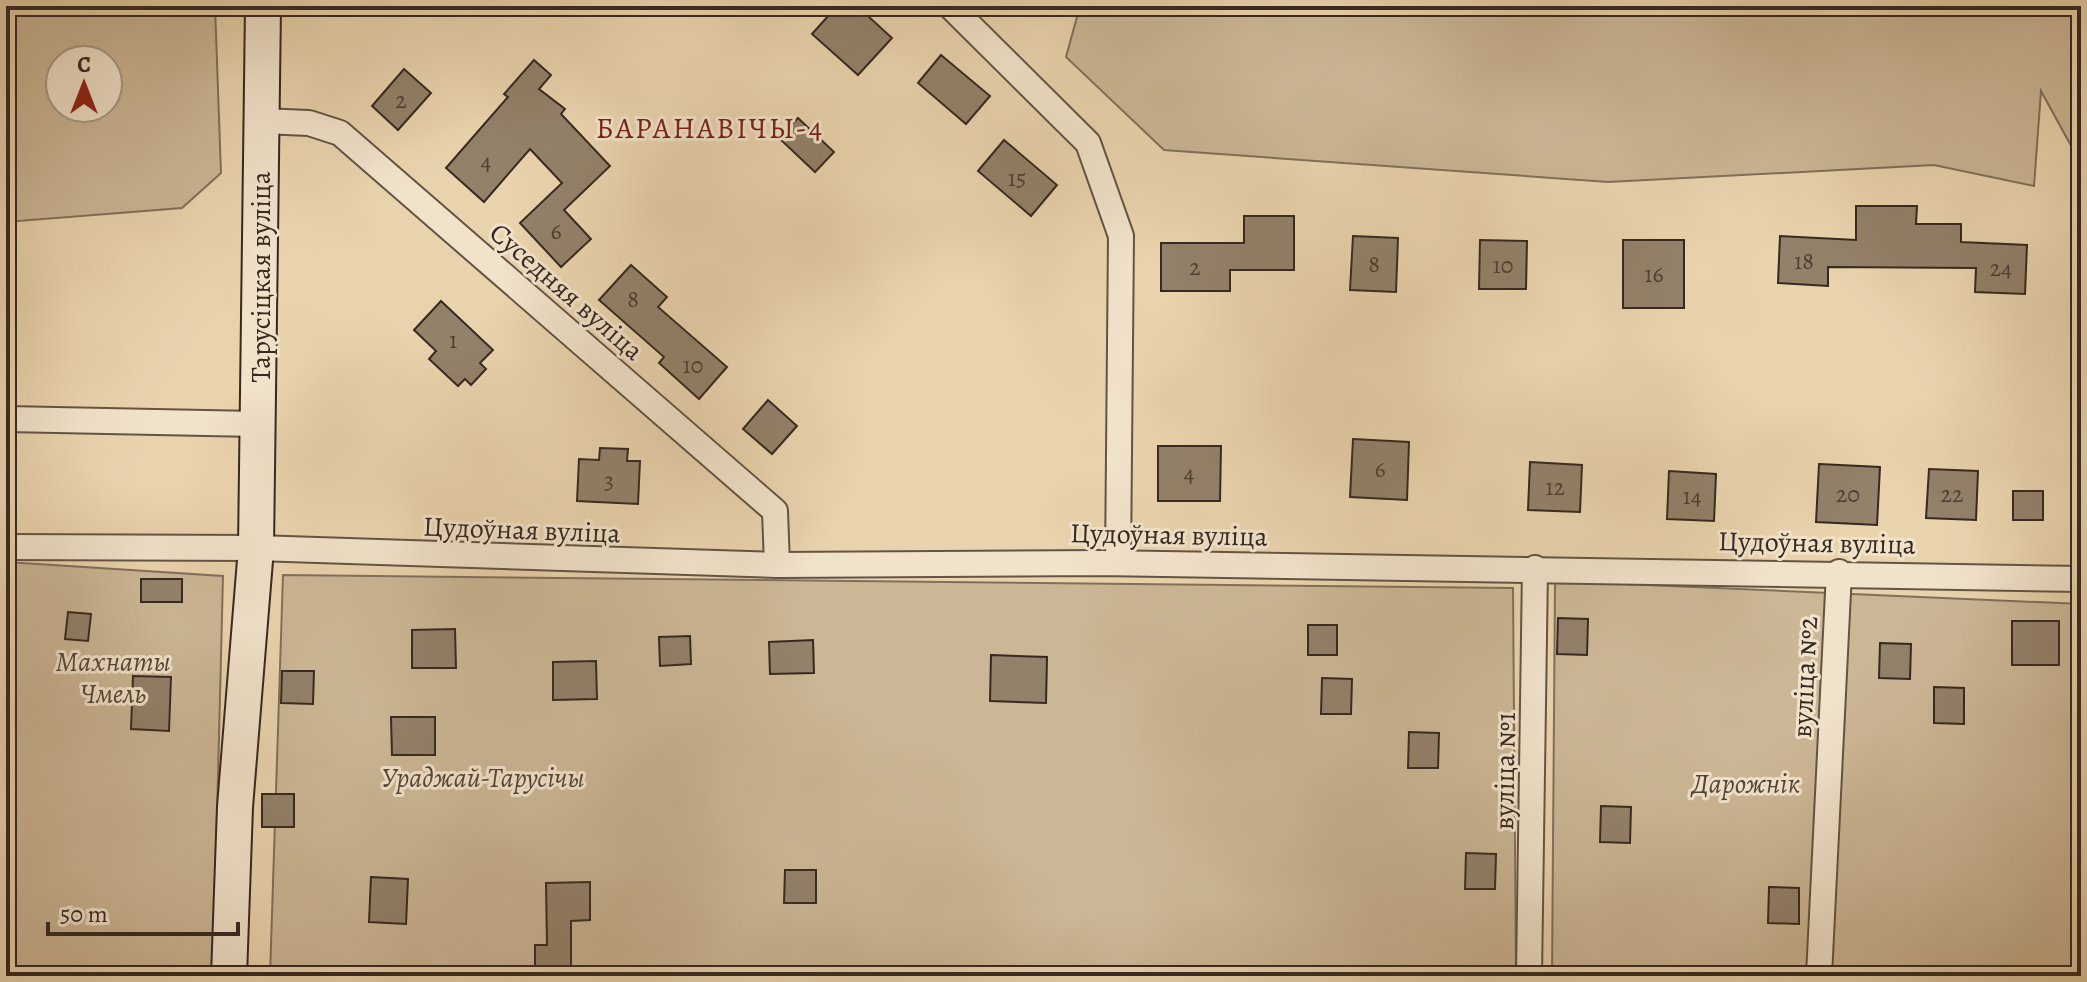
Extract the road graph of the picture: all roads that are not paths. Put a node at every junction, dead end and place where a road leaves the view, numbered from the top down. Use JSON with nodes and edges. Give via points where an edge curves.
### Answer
{"nodes":[{"id":1,"x":263,"y":6,"type":"edge"},
{"id":2,"x":950,"y":6,"type":"edge"},
{"id":3,"x":261,"y":121,"type":"junction"},
{"id":4,"x":6,"y":419,"type":"edge"},
{"id":5,"x":259,"y":424,"type":"junction"},
{"id":6,"x":6,"y":547,"type":"edge"},
{"id":7,"x":256,"y":548,"type":"junction"},
{"id":8,"x":1118,"y":563,"type":"junction"},
{"id":9,"x":777,"y":565,"type":"junction"},
{"id":10,"x":1535,"y":568,"type":"junction"},
{"id":11,"x":1839,"y":572,"type":"junction"},
{"id":12,"x":2081,"y":579,"type":"edge"},
{"id":13,"x":229,"y":976,"type":"edge"},
{"id":14,"x":1529,"y":976,"type":"edge"},
{"id":15,"x":1819,"y":976,"type":"edge"}],
"edges":[{"from":1,"to":3,"type":"street","name":"Тарусіцкая вуліца"},
{"from":2,"to":8,"type":"street","via":[[1088,143],[1121,236]]},
{"from":3,"to":5,"type":"street","name":"Тарусіцкая вуліца"},
{"from":3,"to":9,"type":"street","name":"Суседняя вуліца","via":[[309,123],[340,133],[775,511]]},
{"from":4,"to":5,"type":"street"},
{"from":5,"to":7,"type":"street","name":"Тарусіцкая вуліца"},
{"from":6,"to":7,"type":"street","name":"Цудоўная вуліца"},
{"from":7,"to":9,"type":"street","name":"Цудоўная вуліца"},
{"from":7,"to":13,"type":"street","name":"Тарусіцкая вуліца","via":[[235,807]]},
{"from":8,"to":9,"type":"street","name":"Цудоўная вуліца"},
{"from":8,"to":10,"type":"street","name":"Цудоўная вуліца"},
{"from":10,"to":11,"type":"street","name":"Цудоўная вуліца"},
{"from":10,"to":14,"type":"street","name":"вуліца №1"},
{"from":11,"to":12,"type":"street","name":"Цудоўная вуліца"},
{"from":11,"to":15,"type":"street","name":"вуліца №2"}]}
